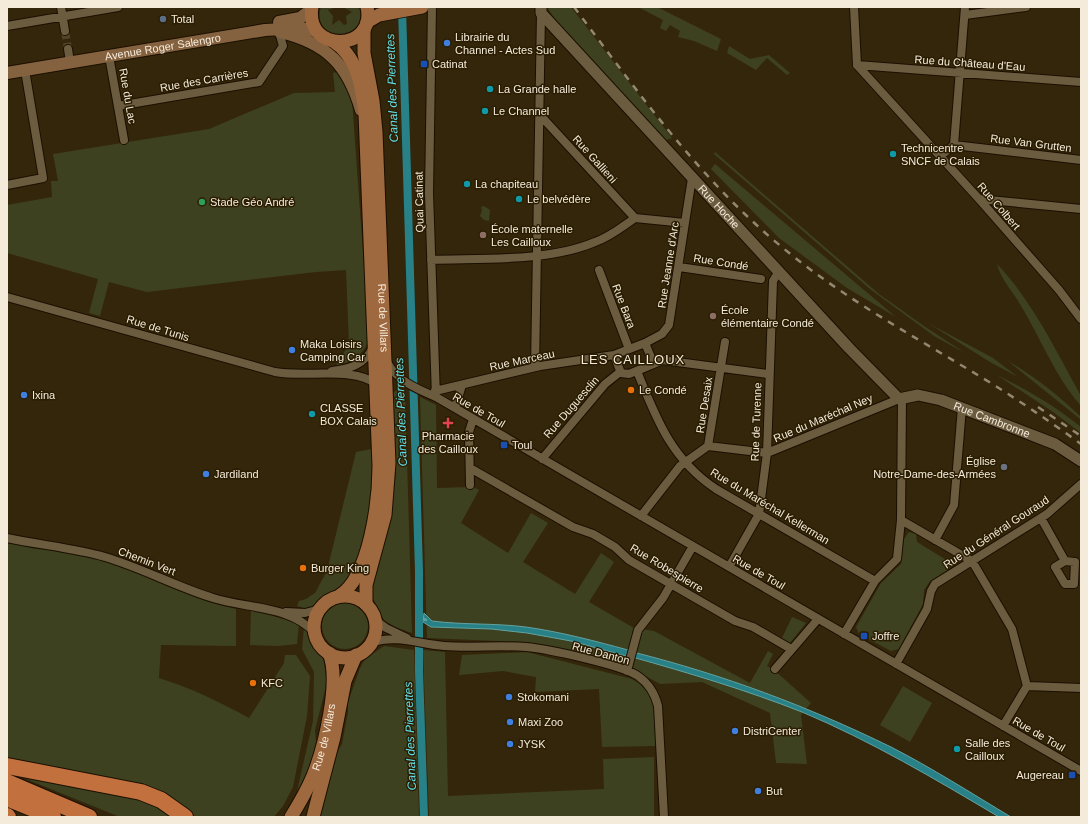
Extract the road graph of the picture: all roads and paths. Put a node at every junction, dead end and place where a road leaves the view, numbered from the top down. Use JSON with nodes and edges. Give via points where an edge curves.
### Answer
{"nodes":[{"id":1,"x":61,"y":7,"type":"edge"},
{"id":2,"x":118,"y":7,"type":"edge"},
{"id":3,"x":367,"y":7,"type":"edge"},
{"id":4,"x":422,"y":7,"type":"edge"},
{"id":5,"x":432,"y":7,"type":"edge"},
{"id":6,"x":854,"y":7,"type":"edge"},
{"id":7,"x":1026,"y":7,"type":"edge"},
{"id":8,"x":312,"y":8,"type":"edge"},
{"id":9,"x":541,"y":10,"type":"edge"},
{"id":10,"x":965,"y":11,"type":"edge"},
{"id":11,"x":63,"y":16,"type":"junction"},
{"id":12,"x":7,"y":26,"type":"edge"},
{"id":13,"x":365,"y":26,"type":"junction"},
{"id":14,"x":266,"y":30,"type":"junction"},
{"id":15,"x":65,"y":31,"type":"tunnel mouth"},
{"id":16,"x":279,"y":32,"type":"junction"},
{"id":17,"x":318,"y":32,"type":"junction"},
{"id":18,"x":333,"y":41,"type":"junction"},
{"id":19,"x":69,"y":56,"type":"junction"},
{"id":20,"x":109,"y":56,"type":"junction"},
{"id":21,"x":856,"y":65,"type":"junction"},
{"id":22,"x":7,"y":67,"type":"edge"},
{"id":23,"x":25,"y":70,"type":"junction"},
{"id":24,"x":7,"y":73,"type":"edge"},
{"id":25,"x":960,"y":73,"type":"junction"},
{"id":26,"x":1081,"y":82,"type":"edge"},
{"id":27,"x":118,"y":106,"type":"junction"},
{"id":28,"x":539,"y":114,"type":"junction"},
{"id":29,"x":367,"y":136,"type":"junction"},
{"id":30,"x":124,"y":140,"type":"dead end"},
{"id":31,"x":954,"y":145,"type":"junction"},
{"id":32,"x":940,"y":156,"type":"junction"},
{"id":33,"x":1081,"y":160,"type":"edge"},
{"id":34,"x":692,"y":178,"type":"junction"},
{"id":35,"x":7,"y":185,"type":"edge"},
{"id":36,"x":979,"y":199,"type":"junction"},
{"id":37,"x":1081,"y":210,"type":"edge"},
{"id":38,"x":635,"y":218,"type":"junction"},
{"id":39,"x":685,"y":223,"type":"junction"},
{"id":40,"x":536,"y":255,"type":"junction"},
{"id":41,"x":431,"y":260,"type":"junction"},
{"id":42,"x":679,"y":267,"type":"junction"},
{"id":43,"x":599,"y":270,"type":"dead end"},
{"id":44,"x":779,"y":272,"type":"junction"},
{"id":45,"x":761,"y":279,"type":"dead end"},
{"id":46,"x":7,"y":297,"type":"edge"},
{"id":47,"x":1081,"y":319,"type":"edge"},
{"id":48,"x":725,"y":342,"type":"dead end"},
{"id":49,"x":375,"y":343,"type":"junction"},
{"id":50,"x":645,"y":343,"type":"junction"},
{"id":51,"x":629,"y":349,"type":"junction"},
{"id":52,"x":614,"y":355,"type":"junction"},
{"id":53,"x":388,"y":364,"type":"junction"},
{"id":54,"x":651,"y":365,"type":"junction"},
{"id":55,"x":534,"y":367,"type":"junction"},
{"id":56,"x":721,"y":368,"type":"junction"},
{"id":57,"x":637,"y":371,"type":"junction"},
{"id":58,"x":620,"y":372,"type":"junction"},
{"id":59,"x":303,"y":374,"type":"junction"},
{"id":60,"x":768,"y":374,"type":"junction"},
{"id":61,"x":407,"y":383,"type":"junction"},
{"id":62,"x":376,"y":384,"type":"junction"},
{"id":63,"x":462,"y":385,"type":"junction"},
{"id":64,"x":436,"y":394,"type":"junction"},
{"id":65,"x":386,"y":396,"type":"junction"},
{"id":66,"x":900,"y":398,"type":"junction"},
{"id":67,"x":962,"y":407,"type":"junction"},
{"id":68,"x":455,"y":408,"type":"junction"},
{"id":69,"x":473,"y":419,"type":"junction"},
{"id":70,"x":708,"y":446,"type":"junction"},
{"id":71,"x":767,"y":453,"type":"junction"},
{"id":72,"x":542,"y":459,"type":"junction"},
{"id":73,"x":1081,"y":461,"type":"edge"},
{"id":74,"x":685,"y":462,"type":"junction"},
{"id":75,"x":470,"y":468,"type":"junction"},
{"id":76,"x":1081,"y":484,"type":"edge"},
{"id":77,"x":470,"y":485,"type":"dead end"},
{"id":78,"x":759,"y":514,"type":"junction"},
{"id":79,"x":641,"y":516,"type":"junction"},
{"id":80,"x":1041,"y":518,"type":"junction"},
{"id":81,"x":901,"y":520,"type":"junction"},
{"id":82,"x":7,"y":538,"type":"edge"},
{"id":83,"x":935,"y":540,"type":"junction"},
{"id":84,"x":693,"y":546,"type":"junction"},
{"id":85,"x":972,"y":561,"type":"junction"},
{"id":86,"x":1066,"y":561,"type":"dead end"},
{"id":87,"x":729,"y":567,"type":"junction"},
{"id":88,"x":875,"y":581,"type":"junction"},
{"id":89,"x":671,"y":584,"type":"junction"},
{"id":90,"x":339,"y":596,"type":"junction"},
{"id":91,"x":366,"y":604,"type":"junction"},
{"id":92,"x":320,"y":609,"type":"junction"},
{"id":93,"x":278,"y":612,"type":"junction"},
{"id":94,"x":818,"y":619,"type":"junction"},
{"id":95,"x":375,"y":620,"type":"junction"},
{"id":96,"x":315,"y":633,"type":"junction"},
{"id":97,"x":844,"y":634,"type":"junction"},
{"id":98,"x":411,"y":640,"type":"junction"},
{"id":99,"x":371,"y":643,"type":"junction"},
{"id":100,"x":791,"y":649,"type":"junction"},
{"id":101,"x":329,"y":653,"type":"junction"},
{"id":102,"x":356,"y":655,"type":"junction"},
{"id":103,"x":896,"y":664,"type":"junction"},
{"id":104,"x":775,"y":669,"type":"dead end"},
{"id":105,"x":627,"y":671,"type":"junction"},
{"id":106,"x":1027,"y":686,"type":"junction"},
{"id":107,"x":1081,"y":688,"type":"edge"},
{"id":108,"x":1003,"y":726,"type":"junction"},
{"id":109,"x":7,"y":766,"type":"edge"},
{"id":110,"x":1081,"y":771,"type":"edge"},
{"id":111,"x":7,"y":782,"type":"edge"},
{"id":112,"x":7,"y":798,"type":"edge"},
{"id":113,"x":53,"y":817,"type":"edge"},
{"id":114,"x":89,"y":817,"type":"edge"},
{"id":115,"x":185,"y":817,"type":"edge"},
{"id":116,"x":291,"y":817,"type":"edge"},
{"id":117,"x":313,"y":817,"type":"edge"},
{"id":118,"x":664,"y":817,"type":"edge"}],
"edges":[{"from":1,"to":11,"type":"street"},
{"from":2,"to":11,"type":"street"},
{"from":3,"to":13,"type":"main road","name":"Rue de Villars"},
{"from":4,"to":13,"type":"main road","via":[[376,16]]},
{"from":5,"to":41,"type":"street","name":"Quai Catinat","via":[[429,194]]},
{"from":6,"to":21,"type":"street"},
{"from":7,"to":10,"type":"street"},
{"from":8,"to":17,"type":"main road","via":[[312,21]]},
{"from":8,"to":19,"type":"main road","name":"Avenue Roger Salengro","via":[[302,17],[291,20]]},
{"from":9,"to":28,"type":"street"},
{"from":9,"to":34,"type":"street","name":"Rue Hoche"},
{"from":10,"to":25,"type":"street"},
{"from":11,"to":12,"type":"street"},
{"from":11,"to":15,"type":"street"},
{"from":13,"to":18,"type":"main road","via":[[351,40]]},
{"from":13,"to":53,"type":"main road","name":"Rue de Villars","via":[[364,53],[376,122]]},
{"from":14,"to":16,"type":"main road"},
{"from":14,"to":17,"type":"main road","name":"Avenue Roger Salengro","via":[[302,28]]},
{"from":14,"to":20,"type":"main road","name":"Avenue Roger Salengro"},
{"from":16,"to":27,"type":"street","name":"Rue des Carrières","via":[[283,46],[259,82]]},
{"from":16,"to":29,"type":"main road","via":[[306,39],[327,52],[340,65],[354,90]]},
{"from":17,"to":18,"type":"main road","name":"Rue de Villars"},
{"from":18,"to":29,"type":"main road","name":"Rue de Villars","via":[[347,52],[357,71]]},
{"from":19,"to":20,"type":"main road","name":"Avenue Roger Salengro"},
{"from":19,"to":22,"type":"main road","name":"Avenue Roger Salengro"},
{"from":19,"to":23,"type":"main road","name":"Avenue Roger Salengro"},
{"from":20,"to":27,"type":"street","name":"Rue du Lac"},
{"from":21,"to":25,"type":"street","name":"Rue du Château d'Eau"},
{"from":21,"to":32,"type":"street","name":"Rue Colbert"},
{"from":23,"to":24,"type":"main road","name":"Avenue Roger Salengro"},
{"from":23,"to":35,"type":"street","via":[[43,178]]},
{"from":25,"to":26,"type":"street","name":"Rue du Château d'Eau"},
{"from":25,"to":31,"type":"street"},
{"from":27,"to":30,"type":"street","name":"Rue du Lac"},
{"from":28,"to":38,"type":"street","name":"Rue Gallieni"},
{"from":28,"to":40,"type":"street"},
{"from":29,"to":49,"type":"main road","name":"Rue de Villars"},
{"from":31,"to":32,"type":"street"},
{"from":31,"to":33,"type":"street","name":"Rue Van Grutten"},
{"from":32,"to":36,"type":"street","name":"Rue Colbert"},
{"from":34,"to":39,"type":"street","name":"Rue Jeanne d'Arc"},
{"from":34,"to":44,"type":"street","name":"Rue Hoche"},
{"from":36,"to":37,"type":"street"},
{"from":36,"to":47,"type":"street","name":"Rue Colbert"},
{"from":38,"to":39,"type":"street"},
{"from":38,"to":40,"type":"street","via":[[596,242],[563,252]]},
{"from":39,"to":42,"type":"street","name":"Rue Jeanne d'Arc"},
{"from":40,"to":41,"type":"street"},
{"from":40,"to":55,"type":"street"},
{"from":41,"to":64,"type":"street","name":"Quai Catinat"},
{"from":42,"to":45,"type":"street","name":"Rue Condé"},
{"from":42,"to":50,"type":"street","name":"Rue Jeanne d'Arc","via":[[669,325],[662,334]]},
{"from":43,"to":51,"type":"street","name":"Rue Bara"},
{"from":44,"to":60,"type":"street","name":"Rue de Turenne","via":[[773,281]]},
{"from":44,"to":66,"type":"street","name":"Rue Hoche"},
{"from":46,"to":59,"type":"street","name":"Rue de Tunis","via":[[282,374]]},
{"from":48,"to":56,"type":"street","name":"Rue Desaix"},
{"from":49,"to":59,"type":"street","name":"Rue de Tunis","via":[[370,354],[358,364],[343,369]]},
{"from":49,"to":62,"type":"main road","name":"Rue de Villars"},
{"from":50,"to":51,"type":"street","name":"Rue Jeanne d'Arc"},
{"from":50,"to":54,"type":"street","via":[[652,360]]},
{"from":51,"to":52,"type":"street","name":"Rue Marceau"},
{"from":52,"to":55,"type":"street","name":"Rue Marceau"},
{"from":52,"to":58,"type":"street"},
{"from":53,"to":61,"type":"street"},
{"from":53,"to":65,"type":"main road","name":"Rue de Villars"},
{"from":54,"to":56,"type":"street","via":[[663,360]]},
{"from":54,"to":57,"type":"street"},
{"from":55,"to":63,"type":"street","name":"Rue Marceau"},
{"from":56,"to":60,"type":"street"},
{"from":56,"to":70,"type":"street","name":"Rue Desaix"},
{"from":57,"to":58,"type":"street","via":[[625,374]]},
{"from":57,"to":74,"type":"street","name":"Rue du Maréchal Kellerman","via":[[662,430]]},
{"from":58,"to":72,"type":"street","name":"Rue Duguesclin","via":[[605,384]]},
{"from":59,"to":62,"type":"street","name":"Rue de Tunis","via":[[359,376],[368,378]]},
{"from":60,"to":71,"type":"street","name":"Rue de Turenne"},
{"from":61,"to":64,"type":"street","name":"Rue de Toul","via":[[426,393]]},
{"from":61,"to":65,"type":"street","via":[[392,385]]},
{"from":62,"to":90,"type":"main road","name":"Rue de Villars","via":[[379,472],[376,510],[361,565],[351,585]]},
{"from":63,"to":64,"type":"street","name":"Rue Marceau"},
{"from":63,"to":68,"type":"street"},
{"from":64,"to":68,"type":"street","name":"Rue de Toul"},
{"from":65,"to":91,"type":"main road","name":"Rue de Villars","via":[[388,492],[380,538],[366,585]]},
{"from":66,"to":67,"type":"street","name":"Rue Cambronne","via":[[922,396]]},
{"from":66,"to":71,"type":"street","name":"Rue du Maréchal Ney"},
{"from":66,"to":81,"type":"street"},
{"from":67,"to":73,"type":"street","name":"Rue Cambronne","via":[[1055,444]]},
{"from":67,"to":83,"type":"street","via":[[954,505]]},
{"from":68,"to":69,"type":"street","name":"Rue de Toul"},
{"from":69,"to":72,"type":"street","name":"Rue de Toul"},
{"from":69,"to":75,"type":"street","via":[[469,432]]},
{"from":70,"to":71,"type":"street","name":"Rue du Maréchal Ney"},
{"from":70,"to":74,"type":"street","name":"Rue Desaix"},
{"from":71,"to":78,"type":"street","name":"Rue de Turenne"},
{"from":72,"to":79,"type":"street","name":"Rue de Toul"},
{"from":74,"to":78,"type":"street","name":"Rue du Maréchal Kellerman","via":[[708,484]]},
{"from":74,"to":79,"type":"street","name":"Rue Desaix"},
{"from":75,"to":77,"type":"street"},
{"from":75,"to":89,"type":"street","name":"Rue Robespierre","via":[[573,527],[590,532],[615,547],[629,560]]},
{"from":76,"to":80,"type":"street","name":"Rue du Général Gouraud"},
{"from":78,"to":87,"type":"street","name":"Rue de Turenne"},
{"from":78,"to":88,"type":"street","name":"Rue du Maréchal Kellerman"},
{"from":79,"to":84,"type":"street","name":"Rue de Toul"},
{"from":80,"to":85,"type":"street","name":"Rue du Général Gouraud"},
{"from":80,"to":86,"type":"street"},
{"from":81,"to":83,"type":"street"},
{"from":81,"to":88,"type":"street","via":[[897,559]]},
{"from":82,"to":93,"type":"street","name":"Chemin Vert","via":[[103,556],[213,598]]},
{"from":83,"to":85,"type":"street"},
{"from":84,"to":87,"type":"street","name":"Rue de Toul"},
{"from":84,"to":89,"type":"street"},
{"from":85,"to":103,"type":"street","name":"Rue du Général Gouraud","via":[[935,584],[928,609]]},
{"from":85,"to":106,"type":"street","via":[[1012,629]]},
{"from":87,"to":94,"type":"street","name":"Rue de Toul"},
{"from":88,"to":97,"type":"street"},
{"from":89,"to":100,"type":"street","name":"Rue Robespierre","via":[[735,621],[753,627]]},
{"from":89,"to":105,"type":"street","via":[[638,630]]},
{"from":90,"to":91,"type":"main road","via":[[355,597]]},
{"from":90,"to":92,"type":"main road"},
{"from":91,"to":95,"type":"main road","via":[[373,612]]},
{"from":92,"to":93,"type":"street","via":[[305,613]]},
{"from":92,"to":96,"type":"main road","via":[[315,619]]},
{"from":93,"to":96,"type":"street","via":[[304,622]]},
{"from":94,"to":97,"type":"street","name":"Rue de Toul"},
{"from":94,"to":100,"type":"street"},
{"from":95,"to":98,"type":"street"},
{"from":95,"to":99,"type":"main road","via":[[376,632]]},
{"from":96,"to":101,"type":"main road"},
{"from":97,"to":103,"type":"street","name":"Rue de Toul"},
{"from":98,"to":99,"type":"street"},
{"from":98,"to":105,"type":"street","name":"Rue Danton","via":[[444,646],[529,648],[569,655]]},
{"from":99,"to":102,"type":"main road"},
{"from":100,"to":104,"type":"street"},
{"from":101,"to":102,"type":"main road","via":[[341,657]]},
{"from":101,"to":116,"type":"main road","name":"Rue de Villars","via":[[333,664],[333,684],[321,750],[312,778]]},
{"from":102,"to":117,"type":"main road","name":"Rue de Villars","via":[[345,681],[334,737]]},
{"from":103,"to":108,"type":"street","name":"Rue de Toul"},
{"from":105,"to":118,"type":"street","name":"Rue Danton","via":[[646,683],[658,706]]},
{"from":106,"to":107,"type":"street"},
{"from":106,"to":108,"type":"street"},
{"from":108,"to":110,"type":"street","name":"Rue de Toul"},
{"from":109,"to":115,"type":"highway","via":[[137,791],[161,800]]},
{"from":111,"to":114,"type":"highway"},
{"from":112,"to":113,"type":"highway"}]}
